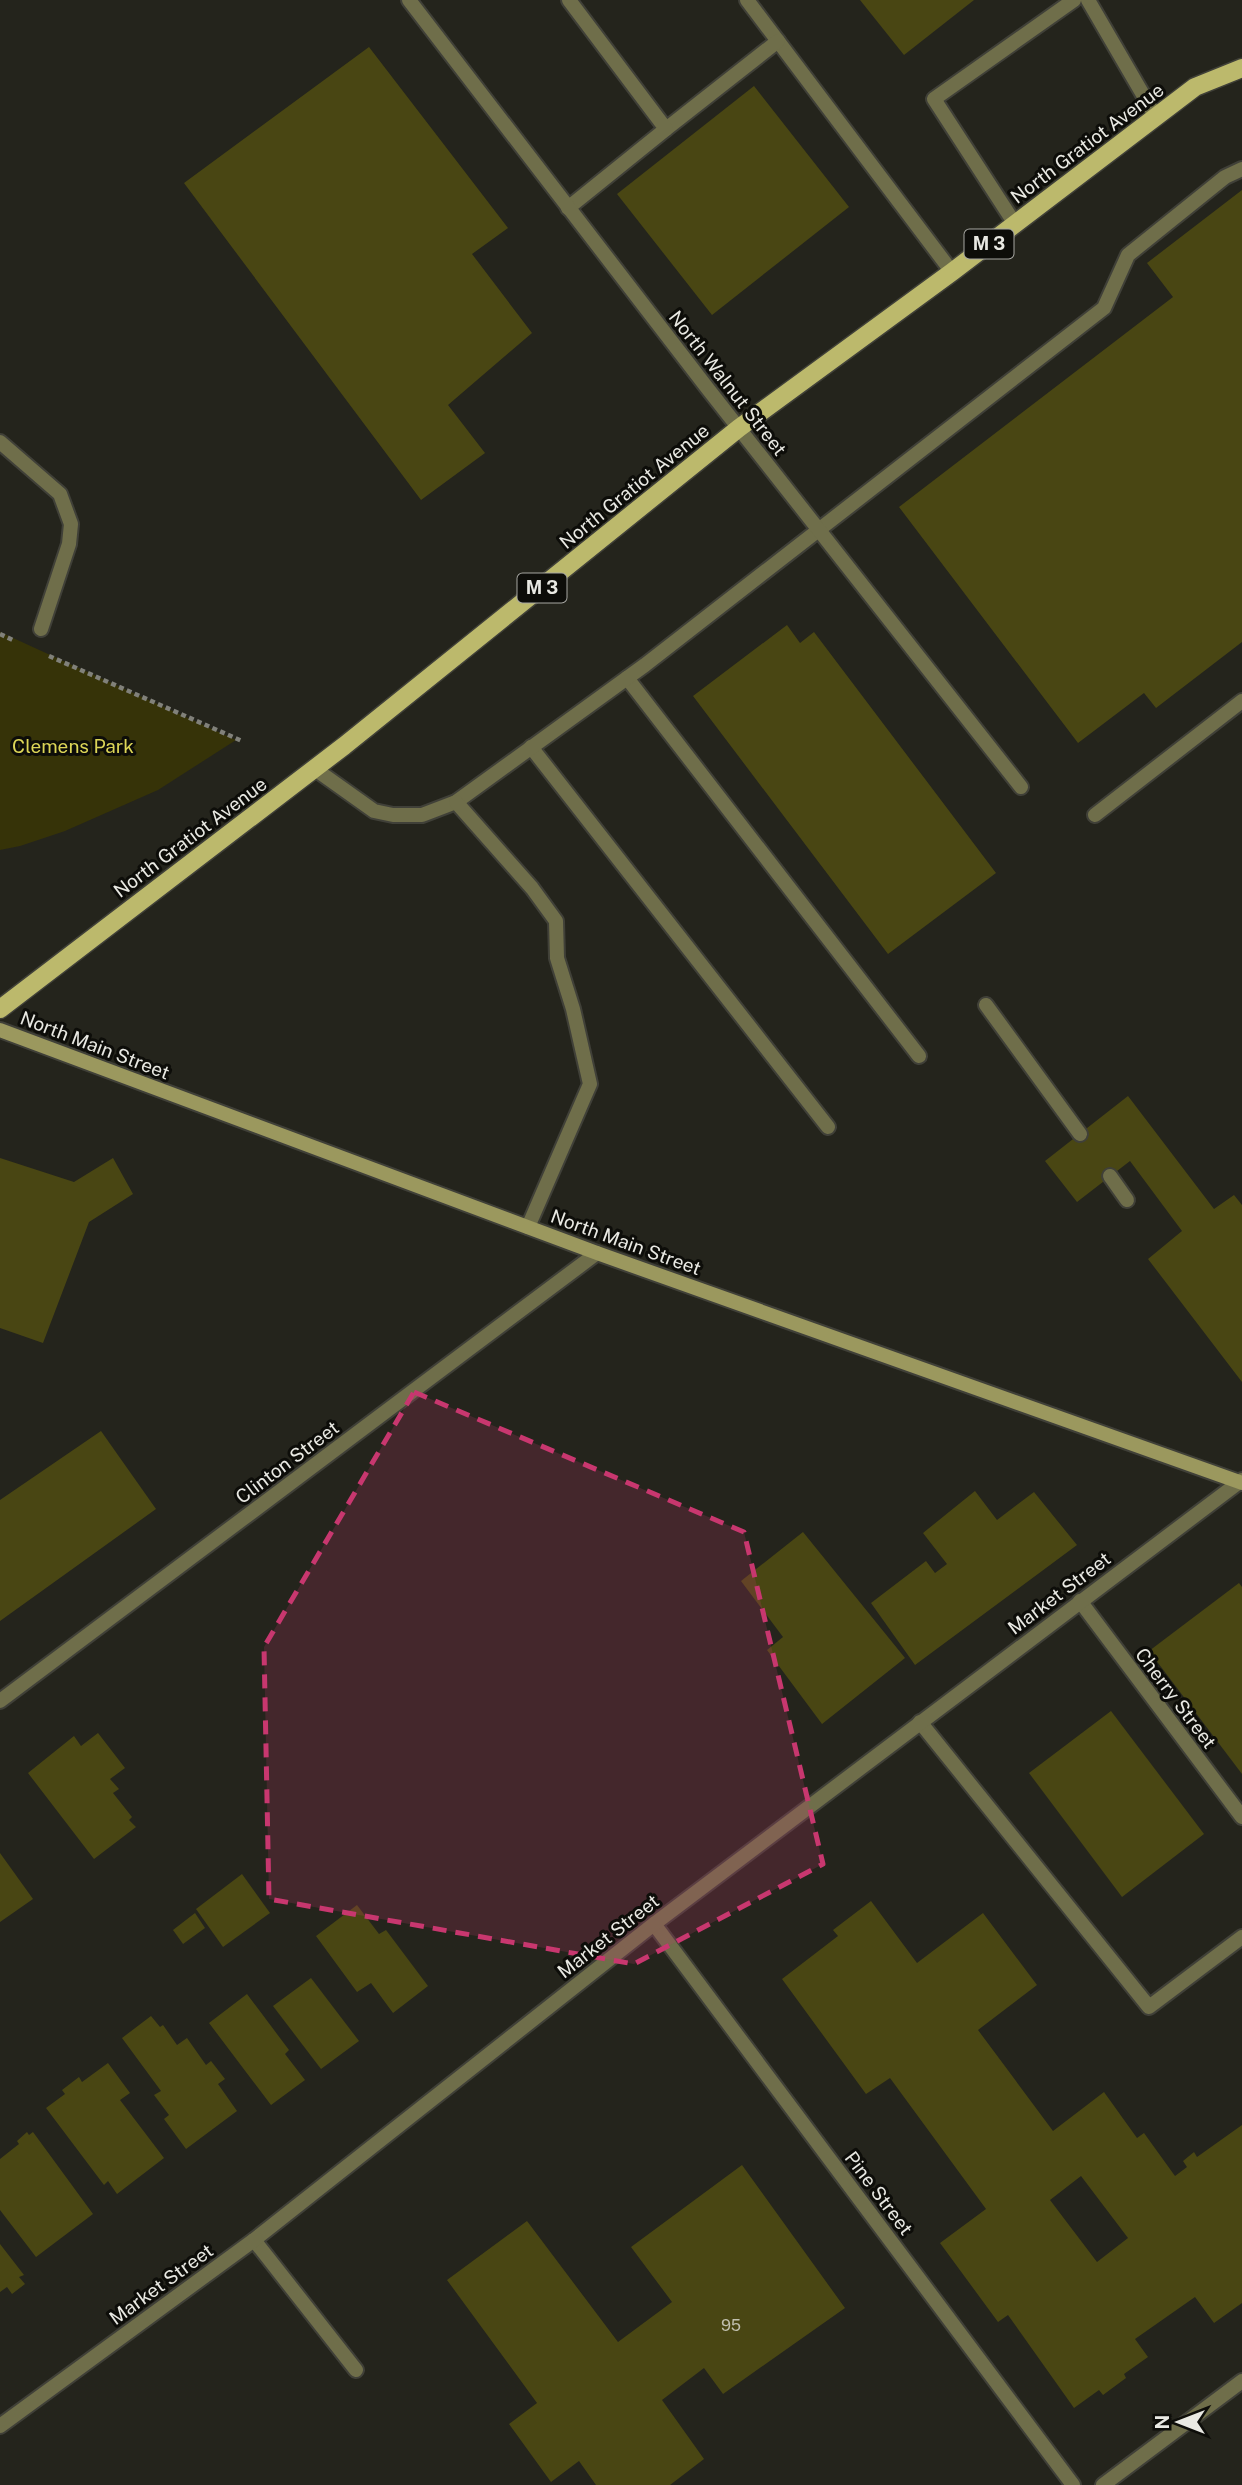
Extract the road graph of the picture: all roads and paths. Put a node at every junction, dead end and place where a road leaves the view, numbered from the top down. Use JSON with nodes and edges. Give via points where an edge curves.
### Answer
{"nodes":[{"id":1,"x":409,"y":0,"type":"edge"},
{"id":2,"x":569,"y":0,"type":"edge"},
{"id":3,"x":747,"y":0,"type":"edge"},
{"id":4,"x":1074,"y":0,"type":"edge"},
{"id":5,"x":1088,"y":0,"type":"edge"},
{"id":6,"x":778,"y":41,"type":"junction"},
{"id":7,"x":1242,"y":68,"type":"edge"},
{"id":8,"x":1156,"y":117,"type":"junction"},
{"id":9,"x":666,"y":129,"type":"junction"},
{"id":10,"x":1242,"y":169,"type":"edge"},
{"id":11,"x":568,"y":208,"type":"junction"},
{"id":12,"x":1015,"y":224,"type":"junction"},
{"id":13,"x":952,"y":272,"type":"junction"},
{"id":14,"x":739,"y":428,"type":"junction"},
{"id":15,"x":0,"y":442,"type":"edge"},
{"id":16,"x":818,"y":530,"type":"junction"},
{"id":17,"x":41,"y":629,"type":"dead end"},
{"id":18,"x":0,"y":634,"type":"edge"},
{"id":19,"x":25,"y":646,"type":"dead end"},
{"id":20,"x":38,"y":651,"type":"dead end"},
{"id":21,"x":627,"y":678,"type":"junction"},
{"id":22,"x":1242,"y":701,"type":"edge"},
{"id":23,"x":242,"y":741,"type":"dead end"},
{"id":24,"x":531,"y":747,"type":"junction"},
{"id":25,"x":315,"y":769,"type":"junction"},
{"id":26,"x":1021,"y":786,"type":"dead end"},
{"id":27,"x":456,"y":802,"type":"junction"},
{"id":28,"x":1095,"y":815,"type":"dead end"},
{"id":29,"x":986,"y":1005,"type":"dead end"},
{"id":30,"x":0,"y":1009,"type":"edge"},
{"id":31,"x":0,"y":1030,"type":"edge"},
{"id":32,"x":919,"y":1056,"type":"dead end"},
{"id":33,"x":828,"y":1126,"type":"dead end"},
{"id":34,"x":1080,"y":1134,"type":"dead end"},
{"id":35,"x":1110,"y":1176,"type":"dead end"},
{"id":36,"x":1127,"y":1200,"type":"dead end"},
{"id":37,"x":528,"y":1227,"type":"junction"},
{"id":38,"x":597,"y":1253,"type":"junction"},
{"id":39,"x":1241,"y":1482,"type":"edge"},
{"id":40,"x":1080,"y":1601,"type":"junction"},
{"id":41,"x":0,"y":1701,"type":"edge"},
{"id":42,"x":920,"y":1722,"type":"junction"},
{"id":43,"x":1242,"y":1817,"type":"edge"},
{"id":44,"x":654,"y":1924,"type":"junction"},
{"id":45,"x":1242,"y":1937,"type":"edge"},
{"id":46,"x":254,"y":2240,"type":"junction"},
{"id":47,"x":356,"y":2370,"type":"dead end"},
{"id":48,"x":1242,"y":2381,"type":"edge"},
{"id":49,"x":0,"y":2426,"type":"edge"},
{"id":50,"x":1073,"y":2485,"type":"edge"},
{"id":51,"x":1103,"y":2485,"type":"edge"}],
"edges":[{"from":1,"to":11,"type":"street","name":"North Walnut Street"},
{"from":2,"to":9,"type":"street"},
{"from":3,"to":6,"type":"street"},
{"from":4,"to":12,"type":"street","via":[[934,99]]},
{"from":5,"to":8,"type":"street"},
{"from":6,"to":9,"type":"street"},
{"from":6,"to":13,"type":"street"},
{"from":7,"to":8,"type":"main road","name":"North Gratiot Avenue","number":"M 3","via":[[1195,87]]},
{"from":8,"to":12,"type":"main road","name":"North Gratiot Avenue","number":"M 3"},
{"from":9,"to":11,"type":"street"},
{"from":10,"to":16,"type":"street","via":[[1225,177],[1128,255],[1104,308]]},
{"from":11,"to":14,"type":"street","name":"North Walnut Street"},
{"from":12,"to":13,"type":"main road","name":"North Gratiot Avenue","number":"M 3"},
{"from":13,"to":14,"type":"main road","name":"North Gratiot Avenue","number":"M 3"},
{"from":14,"to":16,"type":"street","name":"North Walnut Street"},
{"from":14,"to":25,"type":"main road","name":"North Gratiot Avenue","number":"M 3"},
{"from":15,"to":17,"type":"street","via":[[60,494],[71,524],[69,544]]},
{"from":16,"to":21,"type":"street"},
{"from":16,"to":26,"type":"street","name":"North Walnut Street"},
{"from":18,"to":19,"type":"path"},
{"from":20,"to":23,"type":"path"},
{"from":21,"to":24,"type":"street"},
{"from":21,"to":32,"type":"street"},
{"from":22,"to":28,"type":"street"},
{"from":24,"to":27,"type":"street"},
{"from":24,"to":33,"type":"street"},
{"from":25,"to":27,"type":"street","via":[[374,811],[422,815]]},
{"from":25,"to":30,"type":"main road","name":"North Gratiot Avenue","number":"M 3"},
{"from":27,"to":37,"type":"street","via":[[556,920],[557,958],[590,1084]]},
{"from":29,"to":34,"type":"street"},
{"from":31,"to":37,"type":"main road","name":"North Main Street"},
{"from":35,"to":36,"type":"street"},
{"from":37,"to":38,"type":"main road","name":"North Main Street"},
{"from":38,"to":39,"type":"main road","name":"North Main Street"},
{"from":38,"to":41,"type":"street","name":"Clinton Street"},
{"from":39,"to":40,"type":"street","name":"Market Street"},
{"from":40,"to":42,"type":"street","name":"Market Street"},
{"from":40,"to":43,"type":"street","name":"Cherry Street"},
{"from":42,"to":44,"type":"street","name":"Market Street"},
{"from":42,"to":45,"type":"street","via":[[1149,2007]]},
{"from":44,"to":46,"type":"street","name":"Market Street"},
{"from":44,"to":50,"type":"street","name":"Pine Street"},
{"from":46,"to":47,"type":"street"},
{"from":46,"to":49,"type":"street","name":"Market Street"},
{"from":48,"to":51,"type":"street"}]}
